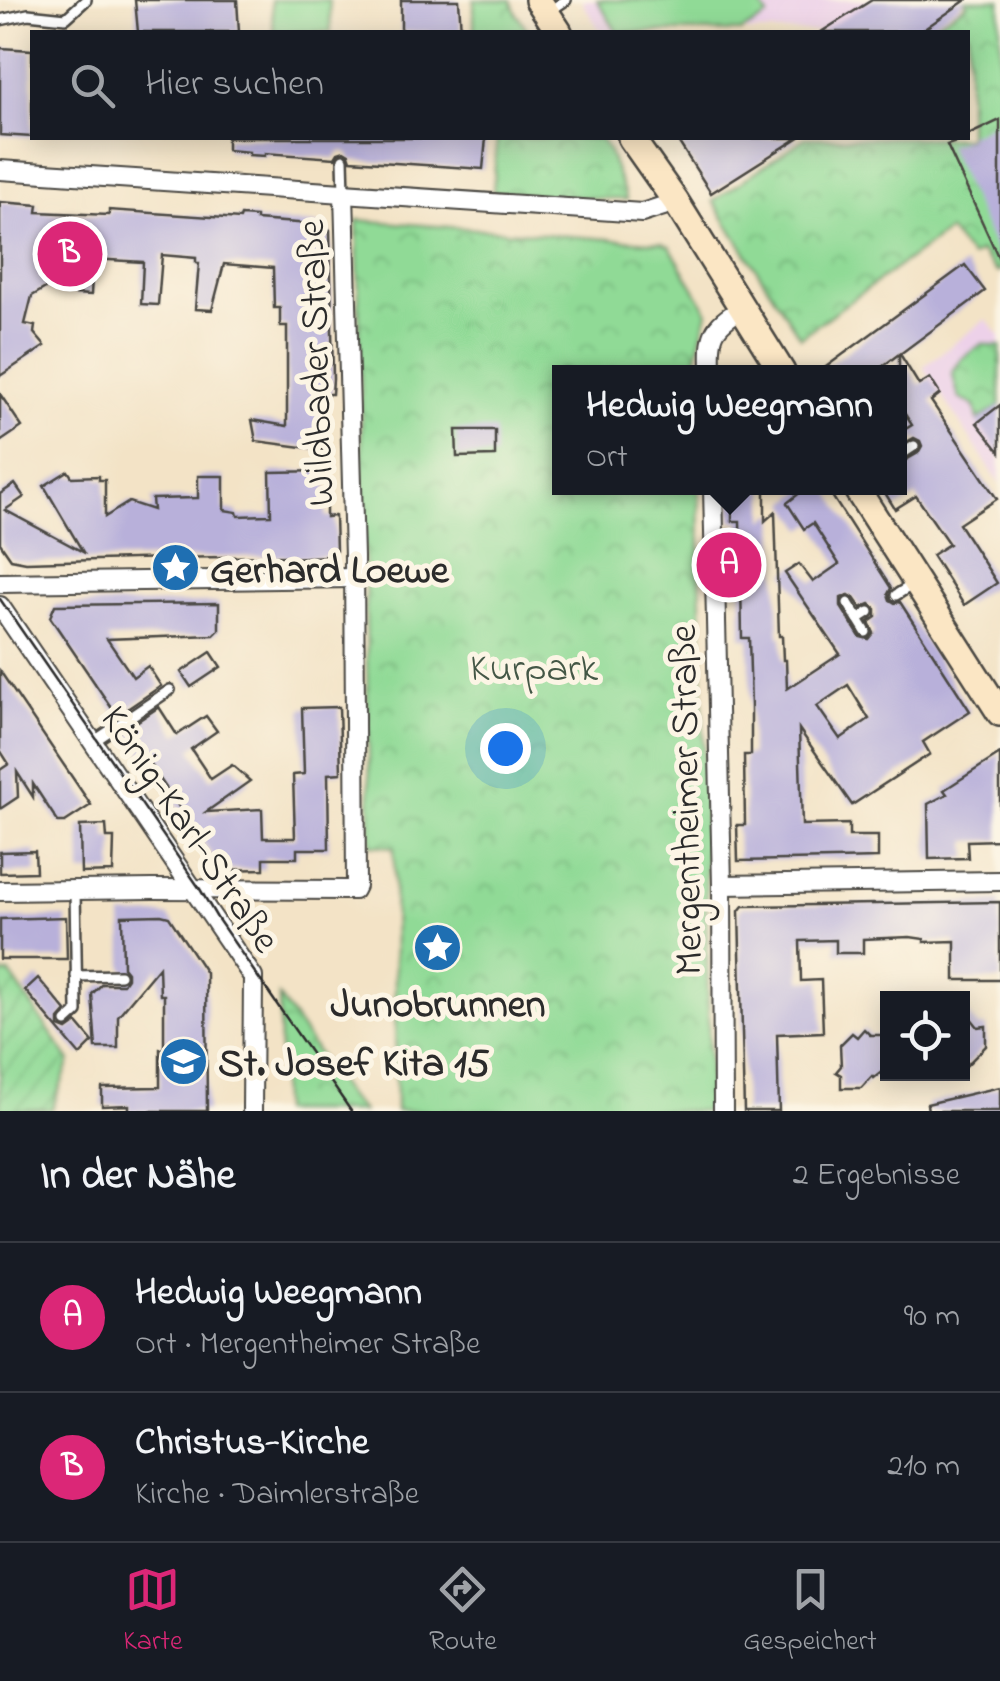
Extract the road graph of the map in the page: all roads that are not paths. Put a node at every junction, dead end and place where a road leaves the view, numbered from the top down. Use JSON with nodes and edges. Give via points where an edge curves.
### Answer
{"nodes":[{"id":1,"x":86,"y":0,"type":"edge"},
{"id":2,"x":0,"y":20,"type":"edge"},
{"id":3,"x":632,"y":140,"type":"edge"},
{"id":4,"x":344,"y":158,"type":"dead end"},
{"id":5,"x":0,"y":170,"type":"edge"},
{"id":6,"x":344,"y":193,"type":"junction"},
{"id":7,"x":676,"y":202,"type":"junction"},
{"id":8,"x":743,"y":308,"type":"junction"},
{"id":9,"x":711,"y":365,"type":"edge"},
{"id":10,"x":778,"y":365,"type":"edge"},
{"id":11,"x":914,"y":446,"type":"dead end"},
{"id":12,"x":907,"y":451,"type":"edge"},
{"id":13,"x":713,"y":495,"type":"edge"},
{"id":14,"x":859,"y":495,"type":"edge"},
{"id":15,"x":354,"y":578,"type":"junction"},
{"id":16,"x":0,"y":583,"type":"edge"},
{"id":17,"x":848,"y":603,"type":"dead end"},
{"id":18,"x":0,"y":606,"type":"edge"},
{"id":19,"x":869,"y":612,"type":"dead end"},
{"id":20,"x":858,"y":619,"type":"junction"},
{"id":21,"x":866,"y":632,"type":"dead end"},
{"id":22,"x":170,"y":690,"type":"dead end"},
{"id":23,"x":1000,"y":714,"type":"edge"},
{"id":24,"x":93,"y":742,"type":"junction"},
{"id":25,"x":1000,"y":880,"type":"edge"},
{"id":26,"x":722,"y":886,"type":"junction"},
{"id":27,"x":194,"y":889,"type":"junction"},
{"id":28,"x":75,"y":890,"type":"junction"},
{"id":29,"x":0,"y":891,"type":"edge"},
{"id":30,"x":120,"y":975,"type":"dead end"},
{"id":31,"x":76,"y":976,"type":"junction"},
{"id":32,"x":66,"y":1022,"type":"dead end"},
{"id":33,"x":252,"y":1111,"type":"edge"},
{"id":34,"x":723,"y":1111,"type":"edge"}],
"edges":[{"from":1,"to":2,"type":"lane","via":[[66,18],[28,14]]},
{"from":3,"to":7,"type":"main road"},
{"from":4,"to":6,"type":"lane"},
{"from":5,"to":6,"type":"street"},
{"from":6,"to":7,"type":"street","via":[[642,213]]},
{"from":6,"to":15,"type":"street","name":"Wildbader Straße"},
{"from":7,"to":8,"type":"main road"},
{"from":8,"to":9,"type":"street","via":[[712,337]]},
{"from":8,"to":10,"type":"main road"},
{"from":11,"to":12,"type":"lane"},
{"from":13,"to":26,"type":"street","name":"Mergentheimer Straße"},
{"from":14,"to":23,"type":"main road","via":[[906,589]]},
{"from":15,"to":16,"type":"street"},
{"from":15,"to":27,"type":"street","name":"Wildbader Straße","via":[[354,890]]},
{"from":17,"to":20,"type":"lane"},
{"from":18,"to":24,"type":"street","name":"König-Karl-Straße"},
{"from":19,"to":20,"type":"lane"},
{"from":20,"to":21,"type":"lane"},
{"from":22,"to":24,"type":"lane"},
{"from":24,"to":27,"type":"street","name":"König-Karl-Straße"},
{"from":25,"to":26,"type":"street"},
{"from":26,"to":34,"type":"street","name":"Mergentheimer Straße"},
{"from":27,"to":28,"type":"street"},
{"from":27,"to":33,"type":"street","name":"König-Karl-Straße","via":[[253,978]]},
{"from":28,"to":29,"type":"street"},
{"from":28,"to":31,"type":"lane"},
{"from":30,"to":31,"type":"lane"},
{"from":31,"to":32,"type":"lane","via":[[76,1012]]}]}
